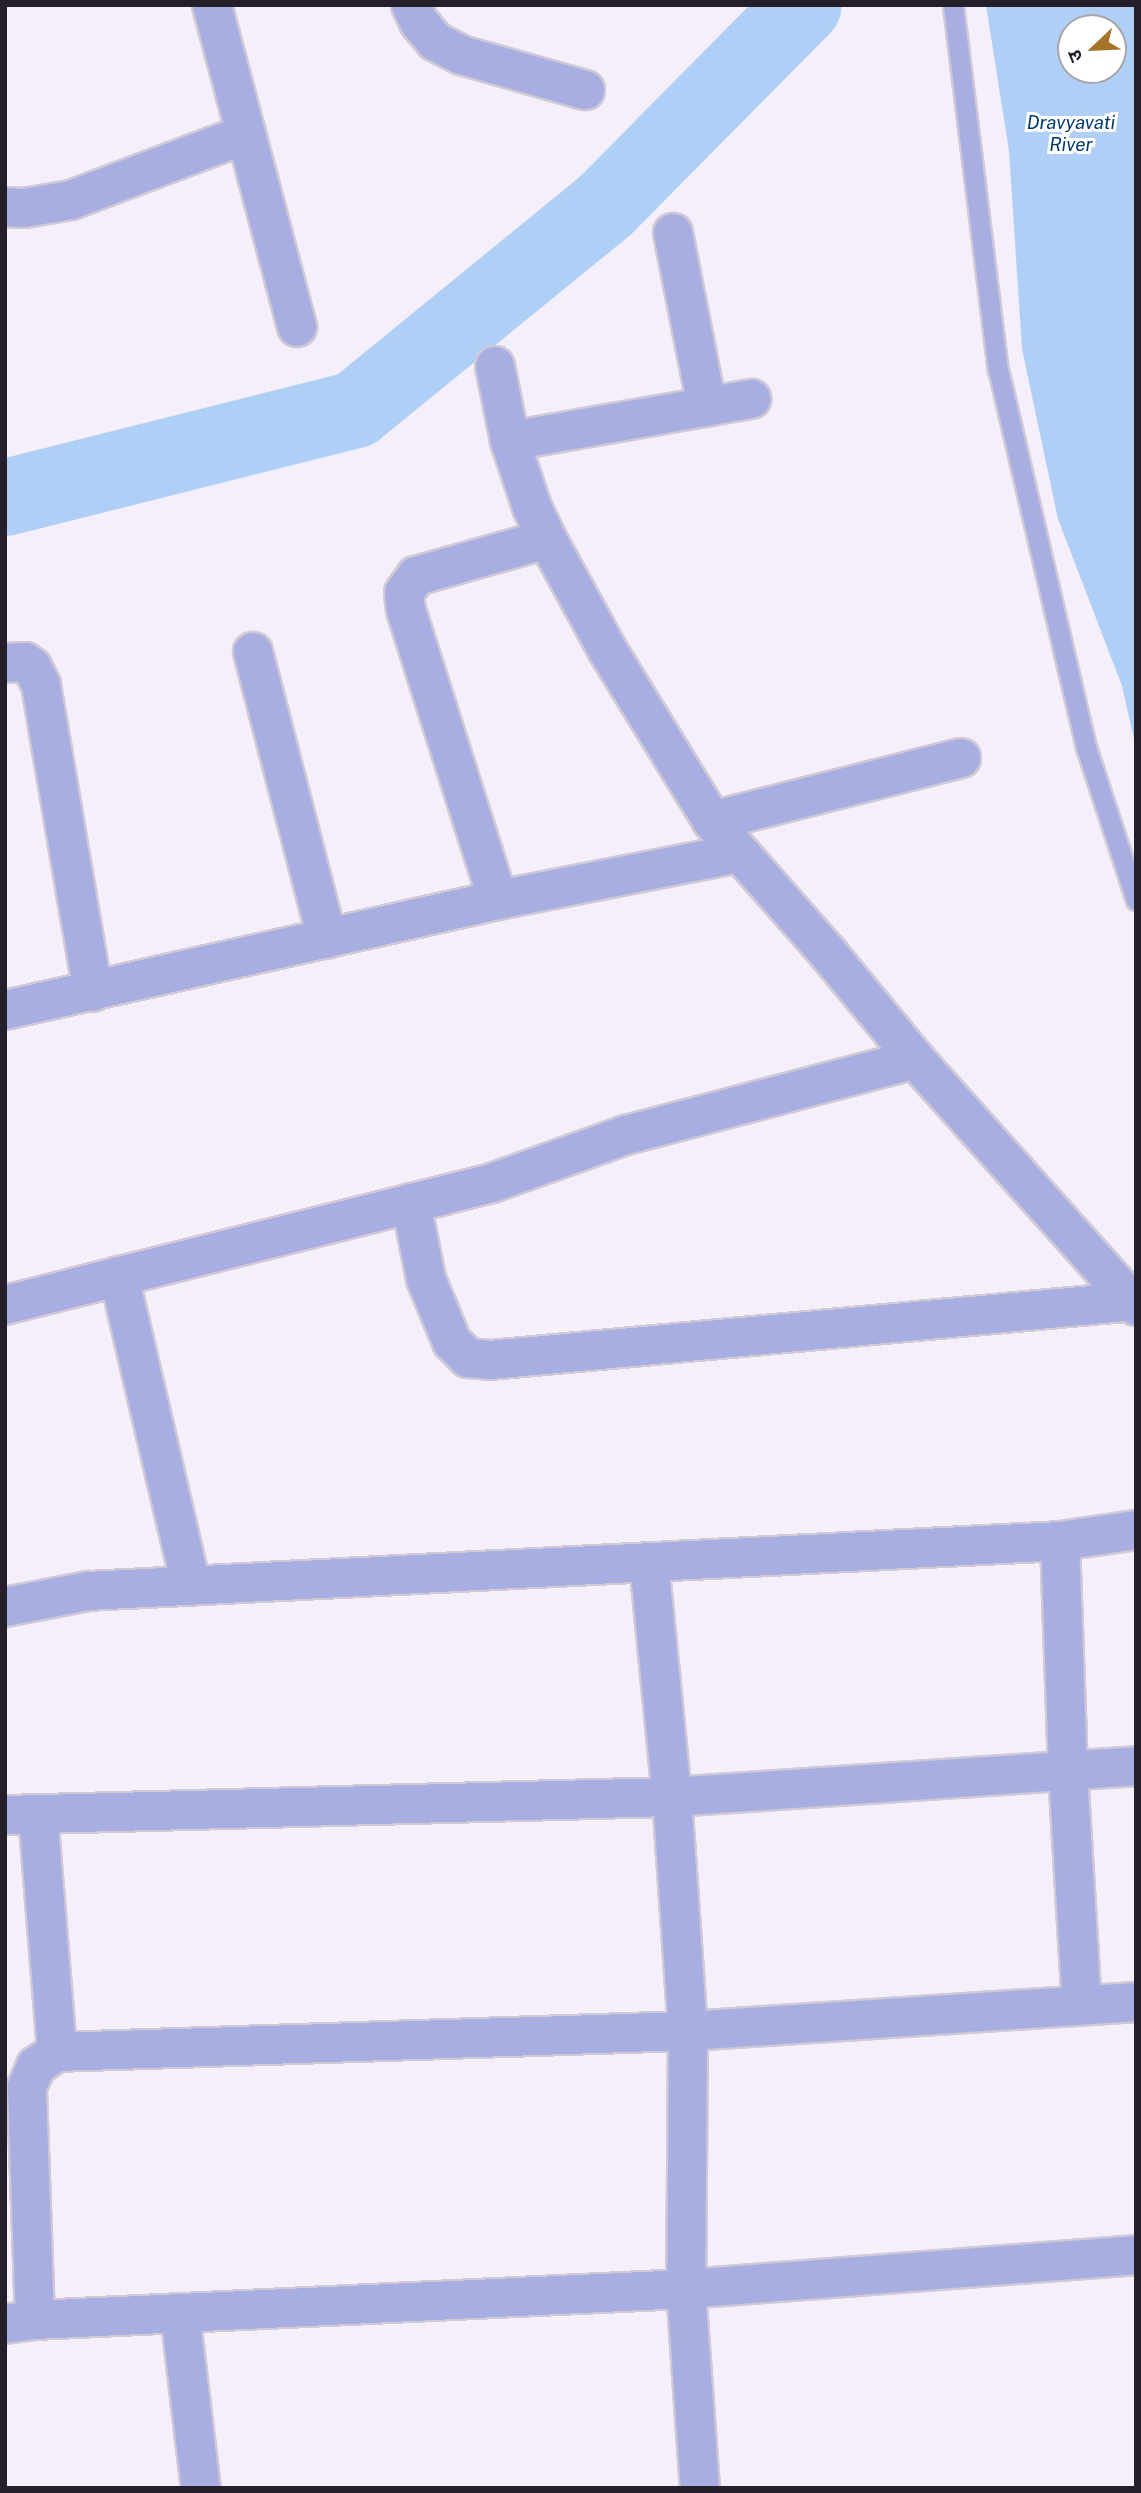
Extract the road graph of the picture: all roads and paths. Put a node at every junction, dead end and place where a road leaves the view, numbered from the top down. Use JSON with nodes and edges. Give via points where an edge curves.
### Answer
{"nodes":[{"id":1,"x":212,"y":5,"type":"edge"},
{"id":2,"x":411,"y":5,"type":"edge"},
{"id":3,"x":953,"y":5,"type":"edge"},
{"id":4,"x":585,"y":90,"type":"dead end"},
{"id":5,"x":246,"y":134,"type":"junction"},
{"id":6,"x":5,"y":207,"type":"edge"},
{"id":7,"x":673,"y":233,"type":"dead end"},
{"id":8,"x":297,"y":327,"type":"dead end"},
{"id":9,"x":495,"y":366,"type":"dead end"},
{"id":10,"x":751,"y":399,"type":"dead end"},
{"id":11,"x":707,"y":407,"type":"junction"},
{"id":12,"x":510,"y":441,"type":"junction"},
{"id":13,"x":547,"y":539,"type":"junction"},
{"id":14,"x":253,"y":652,"type":"dead end"},
{"id":15,"x":5,"y":663,"type":"edge"},
{"id":16,"x":961,"y":758,"type":"dead end"},
{"id":17,"x":712,"y":821,"type":"junction"},
{"id":18,"x":739,"y":853,"type":"junction"},
{"id":19,"x":498,"y":900,"type":"junction"},
{"id":20,"x":1136,"y":900,"type":"edge"},
{"id":21,"x":327,"y":939,"type":"junction"},
{"id":22,"x":93,"y":992,"type":"junction"},
{"id":23,"x":5,"y":1010,"type":"edge"},
{"id":24,"x":915,"y":1059,"type":"junction"},
{"id":25,"x":411,"y":1203,"type":"junction"},
{"id":26,"x":119,"y":1276,"type":"junction"},
{"id":27,"x":1135,"y":1303,"type":"edge"},
{"id":28,"x":5,"y":1304,"type":"edge"},
{"id":29,"x":1136,"y":1530,"type":"edge"},
{"id":30,"x":1060,"y":1541,"type":"junction"},
{"id":31,"x":649,"y":1562,"type":"junction"},
{"id":32,"x":191,"y":1586,"type":"junction"},
{"id":33,"x":5,"y":1606,"type":"edge"},
{"id":34,"x":1136,"y":1766,"type":"edge"},
{"id":35,"x":1068,"y":1772,"type":"junction"},
{"id":36,"x":672,"y":1797,"type":"junction"},
{"id":37,"x":22,"y":1815,"type":"edge"},
{"id":38,"x":1136,"y":2002,"type":"edge"},
{"id":39,"x":1082,"y":2005,"type":"junction"},
{"id":40,"x":688,"y":2031,"type":"junction"},
{"id":41,"x":57,"y":2052,"type":"junction"},
{"id":42,"x":1136,"y":2255,"type":"edge"},
{"id":43,"x":686,"y":2290,"type":"junction"},
{"id":44,"x":180,"y":2313,"type":"junction"},
{"id":45,"x":20,"y":2322,"type":"edge"},
{"id":46,"x":201,"y":2488,"type":"edge"},
{"id":47,"x":700,"y":2488,"type":"edge"}],
"edges":[{"from":1,"to":5,"type":"street"},
{"from":2,"to":4,"type":"street","via":[[436,41],[461,55]]},
{"from":3,"to":20,"type":"lane","via":[[998,369],[1087,750]]},
{"from":5,"to":6,"type":"street","via":[[71,200]]},
{"from":5,"to":8,"type":"street"},
{"from":7,"to":11,"type":"street"},
{"from":9,"to":12,"type":"street"},
{"from":10,"to":11,"type":"street"},
{"from":11,"to":12,"type":"street"},
{"from":12,"to":13,"type":"street"},
{"from":13,"to":17,"type":"street","via":[[608,651]]},
{"from":13,"to":19,"type":"street","via":[[416,576],[404,593]]},
{"from":14,"to":21,"type":"street"},
{"from":15,"to":22,"type":"street","via":[[26,662],[41,685]]},
{"from":16,"to":17,"type":"street"},
{"from":17,"to":18,"type":"street"},
{"from":18,"to":19,"type":"street"},
{"from":18,"to":24,"type":"street"},
{"from":19,"to":21,"type":"street"},
{"from":21,"to":22,"type":"street"},
{"from":22,"to":23,"type":"street"},
{"from":24,"to":25,"type":"street","via":[[626,1135],[492,1183]]},
{"from":24,"to":27,"type":"street"},
{"from":25,"to":26,"type":"street"},
{"from":25,"to":27,"type":"street","via":[[426,1279],[452,1342],[468,1358],[490,1360]]},
{"from":26,"to":28,"type":"street"},
{"from":26,"to":32,"type":"street"},
{"from":29,"to":30,"type":"street"},
{"from":30,"to":31,"type":"street"},
{"from":30,"to":35,"type":"street"},
{"from":31,"to":32,"type":"street"},
{"from":31,"to":36,"type":"street"},
{"from":32,"to":33,"type":"street","via":[[88,1591]]},
{"from":34,"to":35,"type":"street"},
{"from":35,"to":36,"type":"street"},
{"from":35,"to":39,"type":"street"},
{"from":36,"to":37,"type":"street"},
{"from":36,"to":40,"type":"street"},
{"from":37,"to":41,"type":"street"},
{"from":38,"to":39,"type":"street"},
{"from":39,"to":40,"type":"street"},
{"from":40,"to":41,"type":"street"},
{"from":40,"to":43,"type":"street"},
{"from":41,"to":45,"type":"street","via":[[36,2066],[27,2087]]},
{"from":42,"to":43,"type":"street"},
{"from":43,"to":44,"type":"street"},
{"from":43,"to":47,"type":"street"},
{"from":44,"to":45,"type":"street"},
{"from":44,"to":46,"type":"street"}]}
